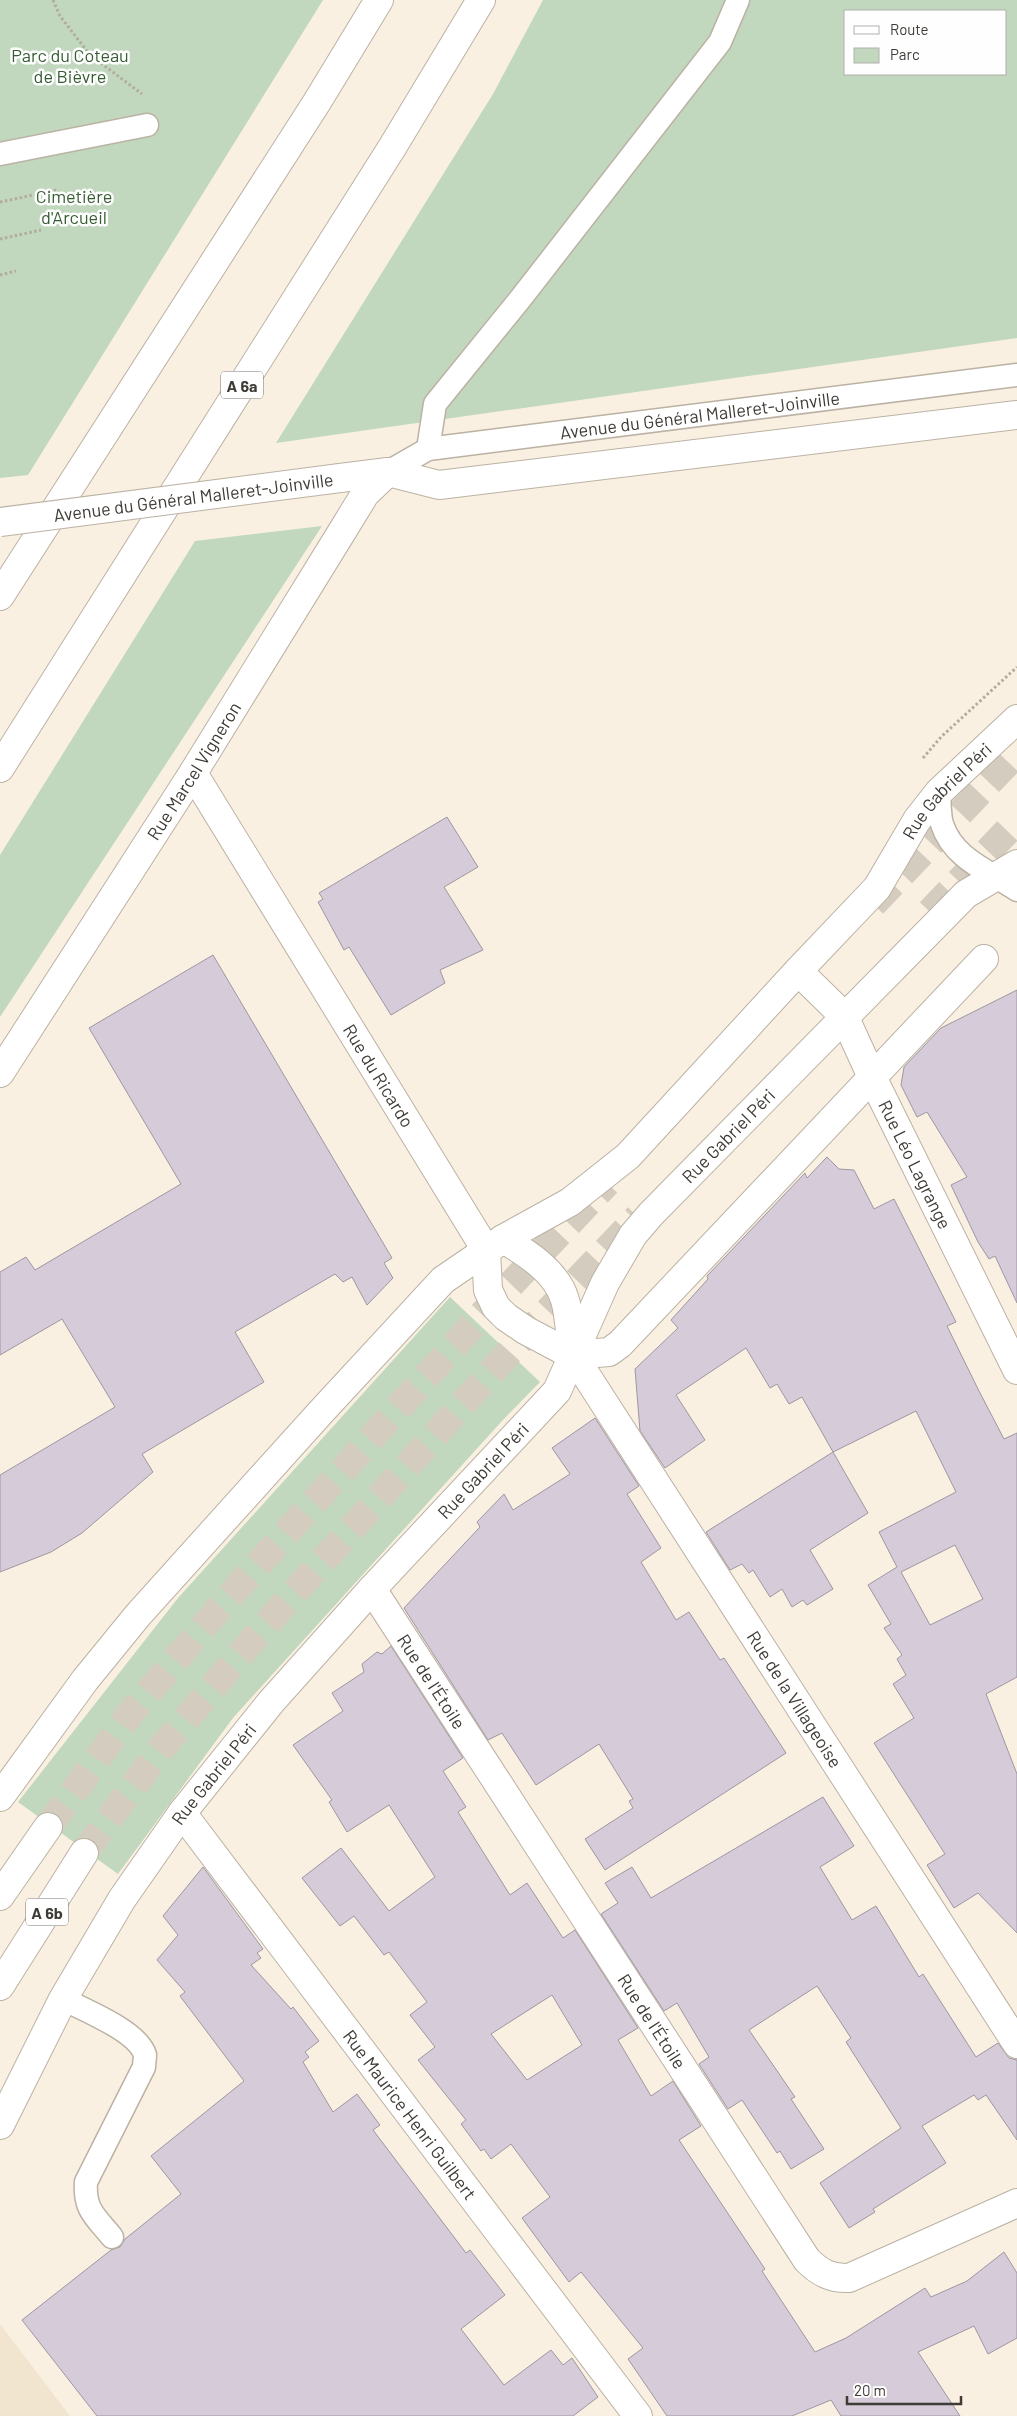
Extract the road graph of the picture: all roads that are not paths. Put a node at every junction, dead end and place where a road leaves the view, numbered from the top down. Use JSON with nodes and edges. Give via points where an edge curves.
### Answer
{"nodes":[{"id":1,"x":379,"y":0,"type":"edge"},
{"id":2,"x":481,"y":0,"type":"edge"},
{"id":3,"x":738,"y":0,"type":"edge"},
{"id":4,"x":147,"y":126,"type":"road end"},
{"id":5,"x":0,"y":154,"type":"edge"},
{"id":6,"x":1017,"y":375,"type":"edge"},
{"id":7,"x":1017,"y":416,"type":"edge"},
{"id":8,"x":428,"y":449,"type":"junction"},
{"id":9,"x":388,"y":472,"type":"junction"},
{"id":10,"x":0,"y":522,"type":"edge"},
{"id":11,"x":0,"y":596,"type":"edge"},
{"id":12,"x":1017,"y":719,"type":"edge"},
{"id":13,"x":0,"y":768,"type":"edge"},
{"id":14,"x":193,"y":773,"type":"junction"},
{"id":15,"x":939,"y":792,"type":"junction"},
{"id":16,"x":1010,"y":876,"type":"edge"},
{"id":17,"x":984,"y":959,"type":"dead end"},
{"id":18,"x":798,"y":971,"type":"junction"},
{"id":19,"x":844,"y":1016,"type":"junction"},
{"id":20,"x":0,"y":1072,"type":"edge"},
{"id":21,"x":872,"y":1077,"type":"junction"},
{"id":22,"x":494,"y":1244,"type":"junction"},
{"id":23,"x":572,"y":1355,"type":"junction"},
{"id":24,"x":1017,"y":1370,"type":"edge"},
{"id":25,"x":372,"y":1589,"type":"junction"},
{"id":26,"x":0,"y":1797,"type":"edge"},
{"id":27,"x":182,"y":1813,"type":"junction"},
{"id":28,"x":48,"y":1827,"type":"tunnel mouth"},
{"id":29,"x":84,"y":1853,"type":"tunnel mouth"},
{"id":30,"x":0,"y":1896,"type":"edge"},
{"id":31,"x":0,"y":1986,"type":"edge"},
{"id":32,"x":63,"y":1998,"type":"junction"},
{"id":33,"x":1017,"y":2044,"type":"edge"},
{"id":34,"x":0,"y":2125,"type":"edge"},
{"id":35,"x":1017,"y":2203,"type":"edge"},
{"id":36,"x":112,"y":2237,"type":"dead end"},
{"id":37,"x":638,"y":2416,"type":"edge"}],
"edges":[{"from":1,"to":11,"type":"main road"},
{"from":2,"to":13,"type":"main road","number":"A 6a","via":[[393,146]]},
{"from":3,"to":8,"type":"lane","via":[[720,42],[435,404]]},
{"from":4,"to":5,"type":"lane"},
{"from":6,"to":8,"type":"lane","name":"Avenue du Général Malleret-Joinville"},
{"from":7,"to":9,"type":"main road","name":"Avenue du Général Malleret-Joinville","via":[[439,485]]},
{"from":8,"to":9,"type":"lane","name":"Avenue du Général Malleret-Joinville"},
{"from":9,"to":10,"type":"main road","name":"Avenue du Général Malleret-Joinville","bridge":true},
{"from":9,"to":14,"type":"main road","name":"Rue Marcel Vigneron","via":[[365,494]]},
{"from":12,"to":15,"type":"main road","name":"Rue Gabriel Péri"},
{"from":14,"to":20,"type":"main road","name":"Rue Marcel Vigneron"},
{"from":14,"to":22,"type":"main road","name":"Rue du Ricardo"},
{"from":15,"to":16,"type":"lane","via":[[942,823],[950,840],[965,858]]},
{"from":15,"to":18,"type":"main road","name":"Rue Gabriel Péri","via":[[917,820],[878,888]]},
{"from":16,"to":19,"type":"main road","name":"Rue Gabriel Péri","via":[[966,894]]},
{"from":17,"to":21,"type":"main road"},
{"from":18,"to":19,"type":"main road","name":"Rue Léo Lagrange"},
{"from":18,"to":22,"type":"main road","name":"Rue Gabriel Péri","via":[[628,1156],[570,1202]]},
{"from":19,"to":21,"type":"main road","name":"Rue Léo Lagrange"},
{"from":19,"to":23,"type":"main road","name":"Rue Gabriel Péri","via":[[633,1235],[605,1283]]},
{"from":21,"to":23,"type":"main road","via":[[620,1344],[609,1352]]},
{"from":21,"to":24,"type":"main road","name":"Rue Léo Lagrange"},
{"from":22,"to":23,"type":"main road","via":[[529,1254],[560,1289],[565,1300]]},
{"from":22,"to":23,"type":"main road","name":"Rue du Ricardo","via":[[488,1290],[496,1307],[525,1330]]},
{"from":22,"to":26,"type":"main road","name":"Rue Gabriel Péri","via":[[443,1280],[145,1607],[85,1680]]},
{"from":23,"to":25,"type":"main road","name":"Rue Gabriel Péri","via":[[557,1390]]},
{"from":23,"to":33,"type":"main road","name":"Rue de la Villageoise"},
{"from":25,"to":27,"type":"main road","name":"Rue Gabriel Péri","via":[[271,1702]]},
{"from":25,"to":35,"type":"main road","name":"Rue de l'Étoile","via":[[807,2260],[816,2269],[838,2279],[849,2278]]},
{"from":27,"to":32,"type":"main road","name":"Rue Gabriel Péri","via":[[122,1899]]},
{"from":27,"to":37,"type":"main road","name":"Rue Maurice Henri Guilbert"},
{"from":28,"to":30,"type":"main road","number":"A 6b"},
{"from":29,"to":31,"type":"main road","number":"A 6b"},
{"from":32,"to":34,"type":"main road","name":"Rue Gabriel Péri"},
{"from":32,"to":36,"type":"lane","via":[[124,2031],[138,2043],[145,2056],[144,2067],[86,2182],[85,2198],[90,2209]]}]}
